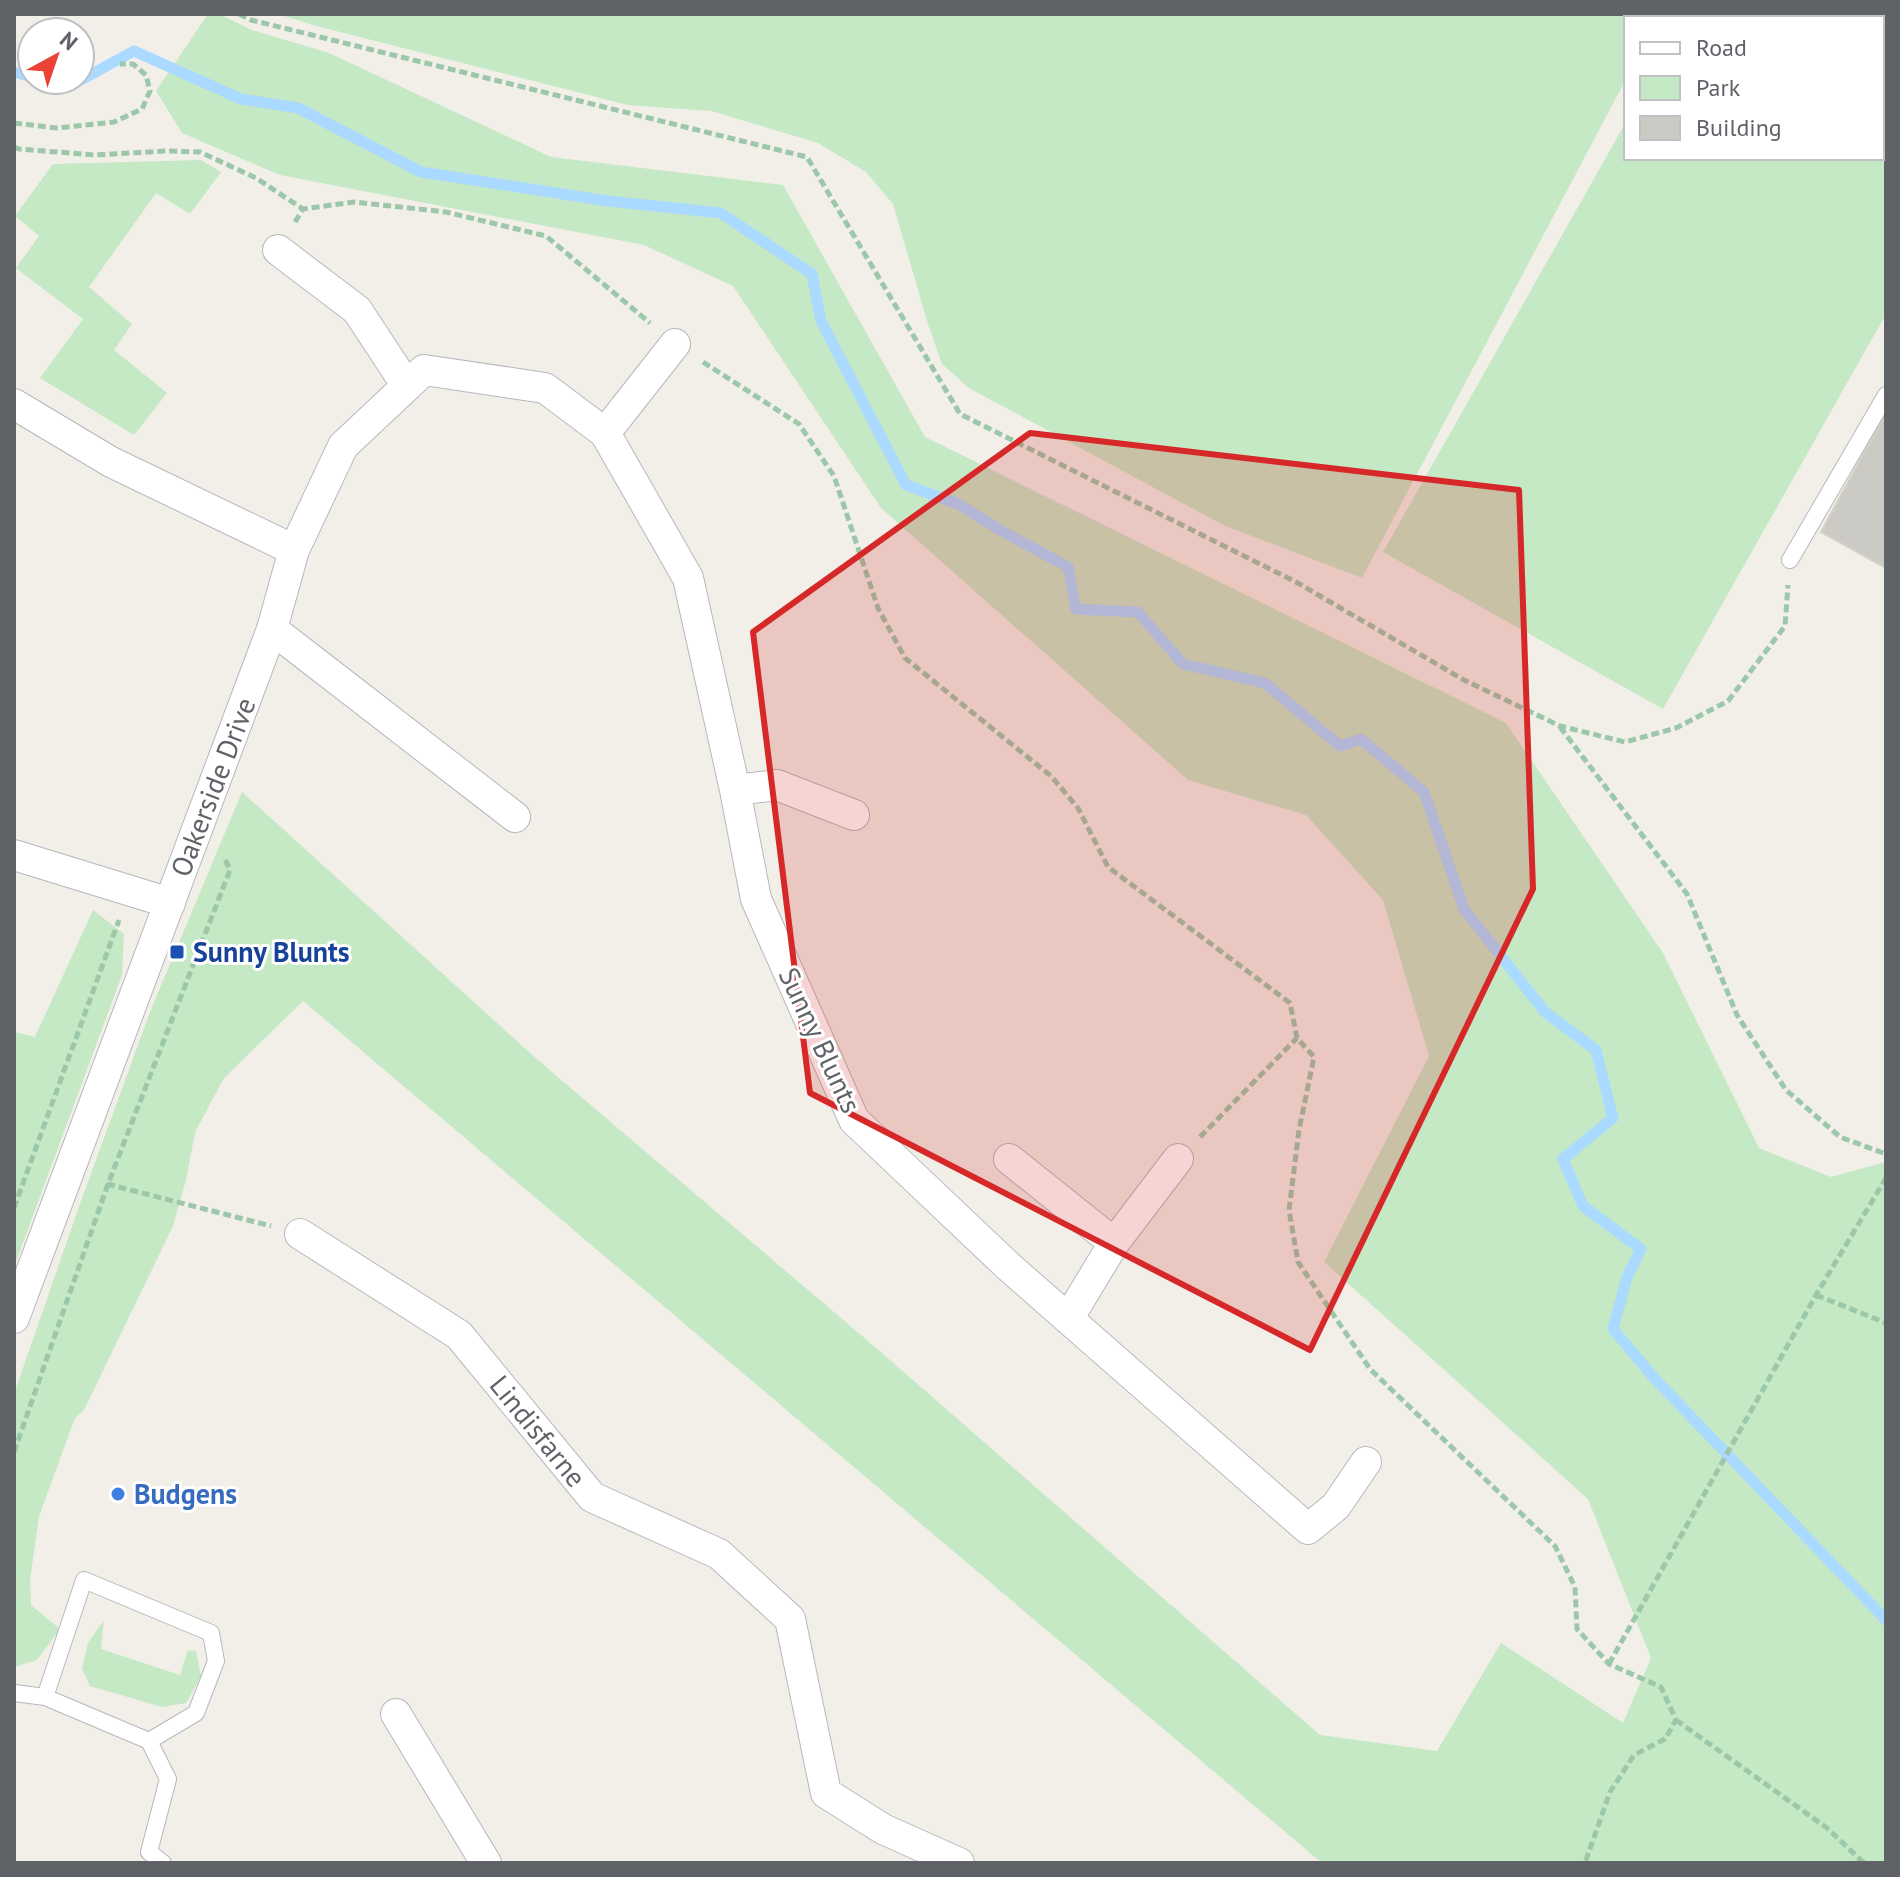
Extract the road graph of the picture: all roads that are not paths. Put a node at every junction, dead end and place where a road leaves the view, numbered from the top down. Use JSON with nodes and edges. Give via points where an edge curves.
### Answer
{"nodes":[{"id":1,"x":278,"y":250,"type":"road end"},
{"id":2,"x":675,"y":344,"type":"road end"},
{"id":3,"x":407,"y":386,"type":"junction"},
{"id":4,"x":1886,"y":395,"type":"edge"},
{"id":5,"x":14,"y":404,"type":"edge"},
{"id":6,"x":605,"y":433,"type":"junction"},
{"id":7,"x":294,"y":550,"type":"junction"},
{"id":8,"x":1790,"y":560,"type":"road end"},
{"id":9,"x":272,"y":629,"type":"junction"},
{"id":10,"x":735,"y":790,"type":"junction"},
{"id":11,"x":854,"y":815,"type":"dead end"},
{"id":12,"x":515,"y":817,"type":"dead end"},
{"id":13,"x":14,"y":855,"type":"edge"},
{"id":14,"x":170,"y":903,"type":"junction"},
{"id":15,"x":1009,"y":1159,"type":"dead end"},
{"id":16,"x":1178,"y":1159,"type":"road end"},
{"id":17,"x":300,"y":1234,"type":"road end"},
{"id":18,"x":1114,"y":1243,"type":"junction"},
{"id":19,"x":14,"y":1318,"type":"edge"},
{"id":20,"x":1068,"y":1319,"type":"junction"},
{"id":21,"x":1366,"y":1462,"type":"dead end"},
{"id":22,"x":14,"y":1693,"type":"edge"},
{"id":23,"x":45,"y":1697,"type":"junction"},
{"id":24,"x":396,"y":1714,"type":"dead end"},
{"id":25,"x":149,"y":1741,"type":"junction"},
{"id":26,"x":163,"y":1863,"type":"edge"},
{"id":27,"x":486,"y":1863,"type":"edge"},
{"id":28,"x":959,"y":1863,"type":"edge"}],
"edges":[{"from":1,"to":3,"type":"street","via":[[357,310]]},
{"from":2,"to":6,"type":"street"},
{"from":3,"to":6,"type":"street","name":"Sunny Blunts","via":[[424,370],[545,388]]},
{"from":3,"to":7,"type":"street","name":"Sunny Blunts","via":[[343,446]]},
{"from":4,"to":8,"type":"lane"},
{"from":5,"to":7,"type":"street","via":[[111,462]]},
{"from":6,"to":10,"type":"street","name":"Sunny Blunts","via":[[688,578]]},
{"from":7,"to":9,"type":"street","name":"Oakerside Drive"},
{"from":9,"to":12,"type":"street"},
{"from":9,"to":14,"type":"street","name":"Oakerside Drive"},
{"from":10,"to":11,"type":"street","via":[[777,785]]},
{"from":10,"to":20,"type":"street","name":"Sunny Blunts","via":[[756,899],[854,1120]]},
{"from":13,"to":14,"type":"street"},
{"from":14,"to":19,"type":"street","name":"Oakerside Drive"},
{"from":15,"to":18,"type":"street"},
{"from":16,"to":18,"type":"street"},
{"from":17,"to":28,"type":"street","name":"Lindisfarne","via":[[459,1335],[592,1497],[719,1554],[790,1619],[826,1793],[883,1829]]},
{"from":18,"to":20,"type":"street"},
{"from":20,"to":21,"type":"street","name":"Sunny Blunts","via":[[1308,1529],[1336,1506]]},
{"from":22,"to":23,"type":"lane"},
{"from":23,"to":25,"type":"lane"},
{"from":23,"to":25,"type":"lane","via":[[84,1580],[211,1633],[216,1661],[196,1713]]},
{"from":24,"to":27,"type":"street"},
{"from":25,"to":26,"type":"lane","via":[[168,1779],[149,1852]]}]}
